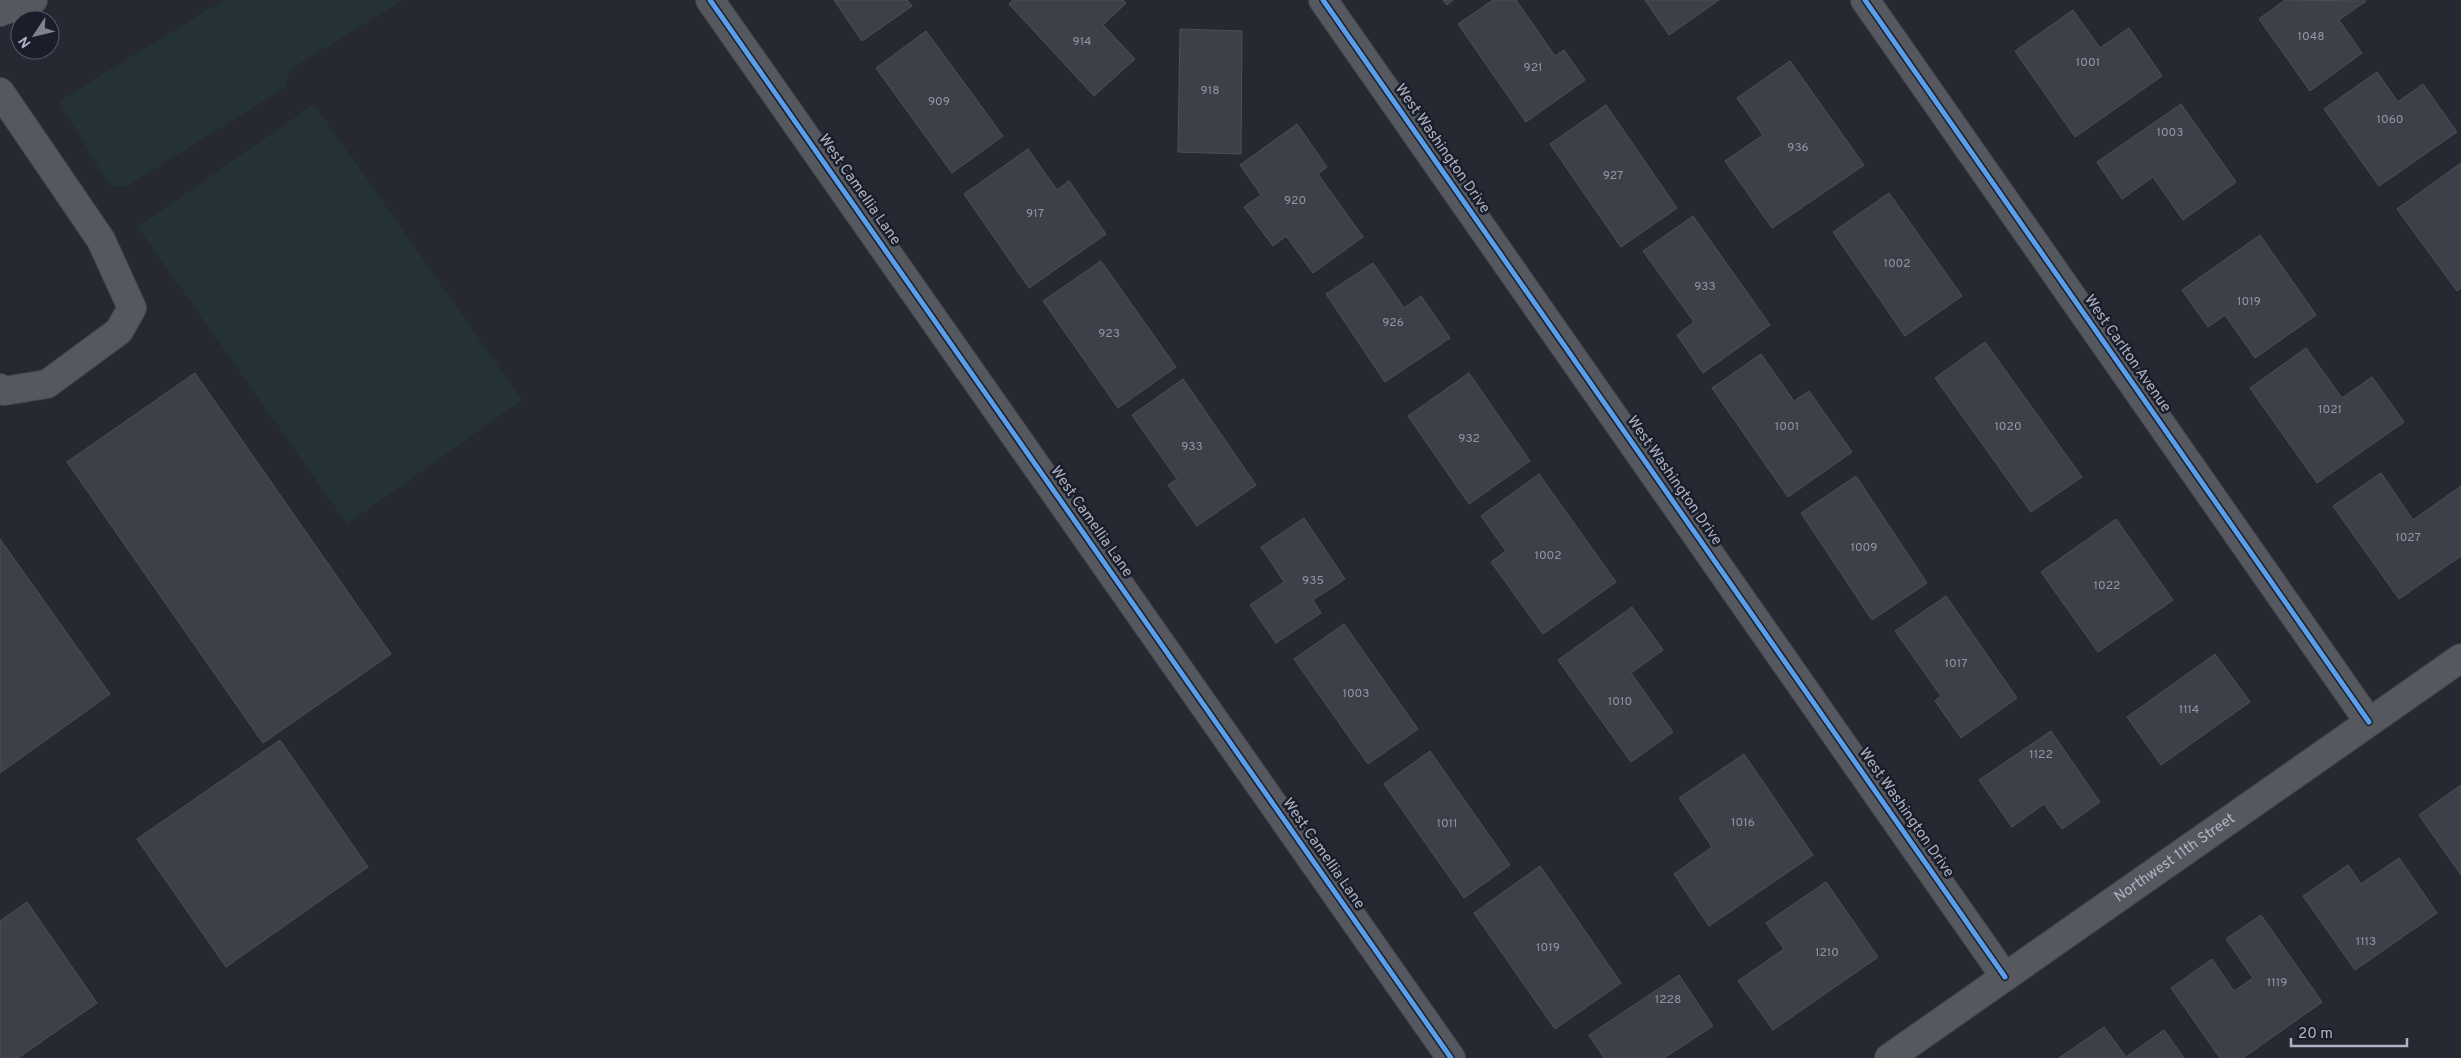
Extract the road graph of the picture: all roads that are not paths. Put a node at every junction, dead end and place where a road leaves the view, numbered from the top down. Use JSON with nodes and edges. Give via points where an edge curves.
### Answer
{"nodes":[{"id":1,"x":32,"y":0,"type":"edge"},
{"id":2,"x":710,"y":0,"type":"edge"},
{"id":3,"x":1323,"y":0,"type":"edge"},
{"id":4,"x":1865,"y":0,"type":"edge"},
{"id":5,"x":0,"y":12,"type":"edge"},
{"id":6,"x":0,"y":92,"type":"edge"},
{"id":7,"x":0,"y":388,"type":"edge"},
{"id":8,"x":2461,"y":658,"type":"edge"},
{"id":9,"x":2370,"y":722,"type":"junction"},
{"id":10,"x":2005,"y":977,"type":"junction"},
{"id":11,"x":1451,"y":1058,"type":"edge"},
{"id":12,"x":1889,"y":1058,"type":"edge"}],
"edges":[{"from":1,"to":5,"type":"street"},
{"from":2,"to":11,"type":"street","name":"West Camellia Lane"},
{"from":3,"to":10,"type":"street","name":"West Washington Drive"},
{"from":4,"to":9,"type":"street","name":"West Carlton Avenue"},
{"from":6,"to":7,"type":"street","via":[[101,240],[132,308],[119,331],[46,384],[4,391]]},
{"from":8,"to":9,"type":"street","name":"Northwest 11th Street"},
{"from":9,"to":10,"type":"street","name":"Northwest 11th Street"},
{"from":10,"to":12,"type":"street","name":"Northwest 11th Street"}]}
